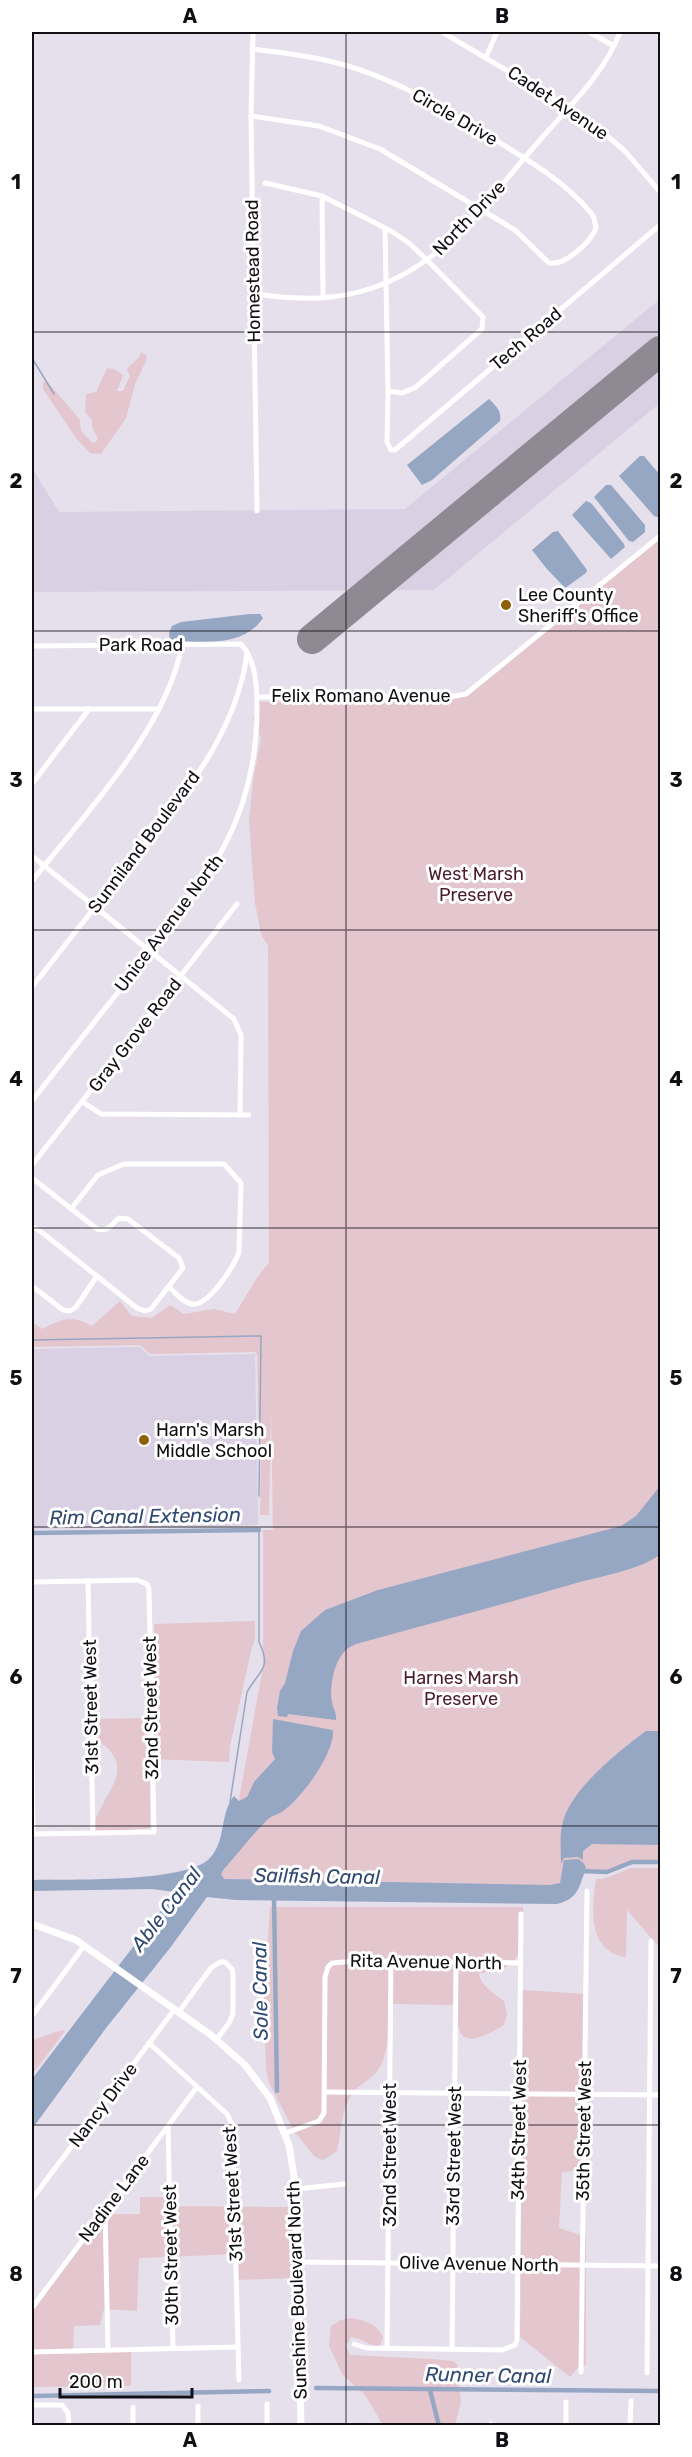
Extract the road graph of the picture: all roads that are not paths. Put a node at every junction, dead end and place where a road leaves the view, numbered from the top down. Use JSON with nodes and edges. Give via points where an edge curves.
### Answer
{"nodes":[{"id":1,"x":253,"y":32,"type":"edge"},
{"id":2,"x":442,"y":32,"type":"edge"},
{"id":3,"x":497,"y":32,"type":"edge"},
{"id":4,"x":589,"y":32,"type":"edge"},
{"id":5,"x":620,"y":32,"type":"edge"},
{"id":6,"x":614,"y":46,"type":"junction"},
{"id":7,"x":252,"y":49,"type":"junction"},
{"id":8,"x":486,"y":57,"type":"junction"},
{"id":9,"x":569,"y":106,"type":"junction"},
{"id":10,"x":251,"y":116,"type":"junction"},
{"id":11,"x":525,"y":158,"type":"junction"},
{"id":12,"x":265,"y":183,"type":"dead end"},
{"id":13,"x":660,"y":192,"type":"edge"},
{"id":14,"x":322,"y":196,"type":"junction"},
{"id":15,"x":481,"y":208,"type":"junction"},
{"id":16,"x":660,"y":225,"type":"edge"},
{"id":17,"x":385,"y":228,"type":"junction"},
{"id":18,"x":428,"y":261,"type":"junction"},
{"id":19,"x":387,"y":283,"type":"junction"},
{"id":20,"x":254,"y":294,"type":"junction"},
{"id":21,"x":323,"y":298,"type":"junction"},
{"id":22,"x":388,"y":391,"type":"junction"},
{"id":23,"x":257,"y":511,"type":"dead end"},
{"id":24,"x":660,"y":536,"type":"edge"},
{"id":25,"x":182,"y":644,"type":"junction"},
{"id":26,"x":32,"y":646,"type":"edge"},
{"id":27,"x":247,"y":651,"type":"junction"},
{"id":28,"x":240,"y":681,"type":"junction"},
{"id":29,"x":256,"y":682,"type":"junction"},
{"id":30,"x":257,"y":696,"type":"junction"},
{"id":31,"x":32,"y":709,"type":"edge"},
{"id":32,"x":89,"y":709,"type":"junction"},
{"id":33,"x":159,"y":709,"type":"junction"},
{"id":34,"x":32,"y":784,"type":"edge"},
{"id":35,"x":32,"y":856,"type":"edge"},
{"id":36,"x":44,"y":866,"type":"junction"},
{"id":37,"x":32,"y":881,"type":"edge"},
{"id":38,"x":237,"y":904,"type":"dead end"},
{"id":39,"x":95,"y":907,"type":"junction"},
{"id":40,"x":151,"y":950,"type":"junction"},
{"id":41,"x":181,"y":974,"type":"junction"},
{"id":42,"x":32,"y":987,"type":"edge"},
{"id":43,"x":32,"y":1101,"type":"edge"},
{"id":44,"x":83,"y":1102,"type":"junction"},
{"id":45,"x":240,"y":1115,"type":"junction"},
{"id":46,"x":249,"y":1115,"type":"dead end"},
{"id":47,"x":32,"y":1165,"type":"edge"},
{"id":48,"x":32,"y":1178,"type":"edge"},
{"id":49,"x":71,"y":1209,"type":"junction"},
{"id":50,"x":32,"y":1228,"type":"edge"},
{"id":51,"x":97,"y":1276,"type":"junction"},
{"id":52,"x":32,"y":1286,"type":"edge"},
{"id":53,"x":169,"y":1287,"type":"junction"},
{"id":54,"x":88,"y":1581,"type":"junction"},
{"id":55,"x":32,"y":1582,"type":"edge"},
{"id":56,"x":32,"y":1759,"type":"edge"},
{"id":57,"x":93,"y":1833,"type":"junction"},
{"id":58,"x":32,"y":1834,"type":"edge"},
{"id":59,"x":587,"y":1891,"type":"dead end"},
{"id":60,"x":521,"y":1914,"type":"dead end"},
{"id":61,"x":32,"y":1923,"type":"edge"},
{"id":62,"x":651,"y":1941,"type":"dead end"},
{"id":63,"x":84,"y":1946,"type":"junction"},
{"id":64,"x":391,"y":1962,"type":"junction"},
{"id":65,"x":456,"y":1962,"type":"junction"},
{"id":66,"x":521,"y":1963,"type":"junction"},
{"id":67,"x":176,"y":2011,"type":"junction"},
{"id":68,"x":32,"y":2016,"type":"edge"},
{"id":69,"x":216,"y":2040,"type":"junction"},
{"id":70,"x":149,"y":2043,"type":"junction"},
{"id":71,"x":197,"y":2087,"type":"junction"},
{"id":72,"x":325,"y":2092,"type":"junction"},
{"id":73,"x":390,"y":2092,"type":"junction"},
{"id":74,"x":455,"y":2093,"type":"junction"},
{"id":75,"x":520,"y":2093,"type":"junction"},
{"id":76,"x":585,"y":2094,"type":"junction"},
{"id":77,"x":650,"y":2094,"type":"junction"},
{"id":78,"x":660,"y":2095,"type":"edge"},
{"id":79,"x":168,"y":2126,"type":"junction"},
{"id":80,"x":286,"y":2133,"type":"junction"},
{"id":81,"x":344,"y":2184,"type":"dead end"},
{"id":82,"x":296,"y":2189,"type":"junction"},
{"id":83,"x":32,"y":2199,"type":"edge"},
{"id":84,"x":105,"y":2210,"type":"junction"},
{"id":85,"x":298,"y":2262,"type":"junction"},
{"id":86,"x":388,"y":2263,"type":"junction"},
{"id":87,"x":453,"y":2264,"type":"junction"},
{"id":88,"x":518,"y":2264,"type":"junction"},
{"id":89,"x":582,"y":2265,"type":"junction"},
{"id":90,"x":647,"y":2266,"type":"junction"},
{"id":91,"x":660,"y":2266,"type":"edge"},
{"id":92,"x":32,"y":2308,"type":"edge"},
{"id":93,"x":354,"y":2344,"type":"dead end"},
{"id":94,"x":238,"y":2347,"type":"junction"},
{"id":95,"x":173,"y":2348,"type":"junction"},
{"id":96,"x":387,"y":2349,"type":"junction"},
{"id":97,"x":452,"y":2349,"type":"junction"},
{"id":98,"x":108,"y":2350,"type":"junction"},
{"id":99,"x":32,"y":2352,"type":"edge"},
{"id":100,"x":581,"y":2372,"type":"dead end"},
{"id":101,"x":647,"y":2373,"type":"dead end"},
{"id":102,"x":238,"y":2380,"type":"dead end"},
{"id":103,"x":631,"y":2401,"type":"dead end"},
{"id":104,"x":566,"y":2402,"type":"dead end"},
{"id":105,"x":267,"y":2404,"type":"dead end"},
{"id":106,"x":32,"y":2405,"type":"edge"},
{"id":107,"x":198,"y":2406,"type":"dead end"},
{"id":108,"x":133,"y":2407,"type":"dead end"},
{"id":109,"x":69,"y":2426,"type":"edge"},
{"id":110,"x":133,"y":2426,"type":"edge"},
{"id":111,"x":198,"y":2426,"type":"edge"},
{"id":112,"x":267,"y":2426,"type":"edge"},
{"id":113,"x":301,"y":2426,"type":"edge"},
{"id":114,"x":566,"y":2426,"type":"edge"},
{"id":115,"x":630,"y":2426,"type":"edge"}],
"edges":[{"from":1,"to":7,"type":"street","name":"Homestead Road"},
{"from":2,"to":8,"type":"street","name":"Cadet Avenue"},
{"from":3,"to":8,"type":"street"},
{"from":4,"to":6,"type":"street"},
{"from":5,"to":6,"type":"street","name":"North Drive"},
{"from":6,"to":9,"type":"street","name":"North Drive"},
{"from":7,"to":10,"type":"street","name":"Homestead Road"},
{"from":7,"to":11,"type":"street","name":"Circle Drive","via":[[330,61],[385,79],[445,109]]},
{"from":8,"to":9,"type":"street","name":"Cadet Avenue"},
{"from":9,"to":11,"type":"street","name":"North Drive"},
{"from":9,"to":13,"type":"street","name":"Cadet Avenue","via":[[619,145]]},
{"from":10,"to":15,"type":"street","via":[[304,123],[349,136],[396,158]]},
{"from":10,"to":20,"type":"street","name":"Homestead Road"},
{"from":11,"to":15,"type":"street","name":"North Drive"},
{"from":11,"to":15,"type":"street","name":"Circle Drive","via":[[573,194],[594,218],[594,233],[559,263],[549,263],[520,234]]},
{"from":12,"to":14,"type":"street"},
{"from":14,"to":17,"type":"street"},
{"from":14,"to":21,"type":"street"},
{"from":15,"to":18,"type":"street","name":"North Drive"},
{"from":16,"to":22,"type":"street","name":"Tech Road","via":[[399,448],[391,450],[387,442]]},
{"from":17,"to":18,"type":"street"},
{"from":17,"to":19,"type":"street"},
{"from":18,"to":19,"type":"street","name":"North Drive"},
{"from":18,"to":22,"type":"street","via":[[480,312],[482,329],[416,387],[402,393]]},
{"from":19,"to":21,"type":"street","name":"North Drive"},
{"from":19,"to":22,"type":"street"},
{"from":20,"to":21,"type":"street","name":"North Drive"},
{"from":20,"to":23,"type":"street","name":"Homestead Road"},
{"from":24,"to":30,"type":"street","name":"Felix Romano Avenue","via":[[466,694]]},
{"from":25,"to":26,"type":"street","name":"Park Road"},
{"from":25,"to":27,"type":"street","name":"Park Road","via":[[241,644]]},
{"from":25,"to":33,"type":"street"},
{"from":27,"to":28,"type":"street","name":"Sunniland Boulevard"},
{"from":27,"to":29,"type":"street","name":"Unice Avenue North"},
{"from":28,"to":29,"type":"street"},
{"from":28,"to":39,"type":"street","name":"Sunniland Boulevard","via":[[226,720],[200,771]]},
{"from":29,"to":30,"type":"street","name":"Unice Avenue North"},
{"from":30,"to":40,"type":"street","name":"Unice Avenue North","via":[[252,769],[238,820],[205,881]]},
{"from":31,"to":32,"type":"street"},
{"from":32,"to":33,"type":"street"},
{"from":32,"to":34,"type":"street"},
{"from":33,"to":36,"type":"street","via":[[128,760]]},
{"from":35,"to":36,"type":"street"},
{"from":36,"to":37,"type":"street"},
{"from":36,"to":39,"type":"street"},
{"from":38,"to":41,"type":"street","name":"Gray Grove Road"},
{"from":39,"to":40,"type":"street"},
{"from":39,"to":42,"type":"street","name":"Sunniland Boulevard"},
{"from":40,"to":41,"type":"street"},
{"from":40,"to":43,"type":"street","name":"Unice Avenue North"},
{"from":41,"to":44,"type":"street","name":"Gray Grove Road"},
{"from":41,"to":45,"type":"street","via":[[234,1019],[242,1035]]},
{"from":44,"to":45,"type":"street","via":[[101,1114]]},
{"from":44,"to":47,"type":"street","name":"Gray Grove Road"},
{"from":45,"to":46,"type":"street"},
{"from":48,"to":49,"type":"street"},
{"from":49,"to":53,"type":"street","via":[[96,1229],[109,1228],[119,1218],[128,1219],[179,1258],[183,1268]]},
{"from":49,"to":53,"type":"street","via":[[98,1175],[124,1164],[224,1164],[241,1183],[236,1261],[198,1305],[189,1304]]},
{"from":50,"to":51,"type":"street"},
{"from":51,"to":52,"type":"street","via":[[70,1311],[63,1310]]},
{"from":51,"to":53,"type":"street","via":[[145,1311]]},
{"from":54,"to":55,"type":"street"},
{"from":54,"to":57,"type":"street","name":"31st Street West"},
{"from":54,"to":57,"type":"street","name":"32nd Street West","via":[[137,1580],[149,1589],[153,1832]]},
{"from":56,"to":58,"type":"street"},
{"from":57,"to":58,"type":"street"},
{"from":59,"to":76,"type":"street","name":"35th Street West"},
{"from":60,"to":66,"type":"street","name":"34th Street West"},
{"from":61,"to":63,"type":"street","name":"Sunshine Boulevard North"},
{"from":62,"to":77,"type":"street"},
{"from":63,"to":67,"type":"street","name":"Sunshine Boulevard North"},
{"from":63,"to":68,"type":"street"},
{"from":64,"to":65,"type":"street","name":"Rita Avenue North"},
{"from":64,"to":72,"type":"street","name":"Rita Avenue North","via":[[332,1963],[328,1967]]},
{"from":64,"to":73,"type":"street","name":"32nd Street West"},
{"from":65,"to":66,"type":"street","name":"Rita Avenue North"},
{"from":65,"to":74,"type":"street","name":"33rd Street West"},
{"from":66,"to":75,"type":"street","name":"34th Street West"},
{"from":67,"to":69,"type":"street","name":"Sunshine Boulevard North"},
{"from":67,"to":69,"type":"street","name":"Nancy Drive","via":[[211,1968],[225,1962],[233,1974],[232,2014]]},
{"from":67,"to":70,"type":"street","name":"Nancy Drive"},
{"from":69,"to":80,"type":"street","name":"Sunshine Boulevard North","via":[[264,2088]]},
{"from":70,"to":71,"type":"street","name":"31st Street West"},
{"from":70,"to":83,"type":"street","name":"Nancy Drive"},
{"from":71,"to":79,"type":"street","name":"Nadine Lane"},
{"from":71,"to":94,"type":"street","name":"31st Street West","via":[[227,2114],[232,2124]]},
{"from":72,"to":73,"type":"street"},
{"from":72,"to":80,"type":"street","via":[[322,2118]]},
{"from":73,"to":74,"type":"street"},
{"from":73,"to":86,"type":"street","name":"32nd Street West"},
{"from":74,"to":75,"type":"street"},
{"from":74,"to":87,"type":"street","name":"33rd Street West"},
{"from":75,"to":76,"type":"street"},
{"from":75,"to":88,"type":"street","name":"34th Street West"},
{"from":76,"to":77,"type":"street"},
{"from":76,"to":89,"type":"street","name":"35th Street West"},
{"from":77,"to":78,"type":"street"},
{"from":77,"to":90,"type":"street"},
{"from":79,"to":84,"type":"street","name":"Nadine Lane"},
{"from":79,"to":95,"type":"street","name":"30th Street West"},
{"from":80,"to":82,"type":"street","name":"Sunshine Boulevard North"},
{"from":81,"to":82,"type":"street"},
{"from":82,"to":85,"type":"street","name":"Sunshine Boulevard North"},
{"from":84,"to":92,"type":"street","name":"Nadine Lane"},
{"from":84,"to":98,"type":"street"},
{"from":85,"to":86,"type":"street","name":"Olive Avenue North"},
{"from":85,"to":113,"type":"street","name":"Sunshine Boulevard North"},
{"from":86,"to":87,"type":"street","name":"Olive Avenue North"},
{"from":86,"to":96,"type":"street","name":"32nd Street West"},
{"from":87,"to":88,"type":"street","name":"Olive Avenue North"},
{"from":87,"to":97,"type":"street","name":"33rd Street West"},
{"from":88,"to":89,"type":"street","name":"Olive Avenue North"},
{"from":88,"to":97,"type":"street","name":"34th Street West","via":[[515,2345],[508,2349]]},
{"from":89,"to":90,"type":"street","name":"Olive Avenue North"},
{"from":89,"to":100,"type":"street","name":"35th Street West"},
{"from":90,"to":91,"type":"street","name":"Olive Avenue North"},
{"from":90,"to":101,"type":"street"},
{"from":93,"to":96,"type":"street"},
{"from":94,"to":95,"type":"street"},
{"from":94,"to":102,"type":"street","name":"31st Street West"},
{"from":95,"to":98,"type":"street"},
{"from":96,"to":97,"type":"street"},
{"from":98,"to":99,"type":"street"},
{"from":103,"to":115,"type":"street"},
{"from":104,"to":114,"type":"street"},
{"from":105,"to":112,"type":"street"},
{"from":106,"to":109,"type":"street","via":[[62,2405],[68,2413]]},
{"from":107,"to":111,"type":"street"},
{"from":108,"to":110,"type":"street"}]}
